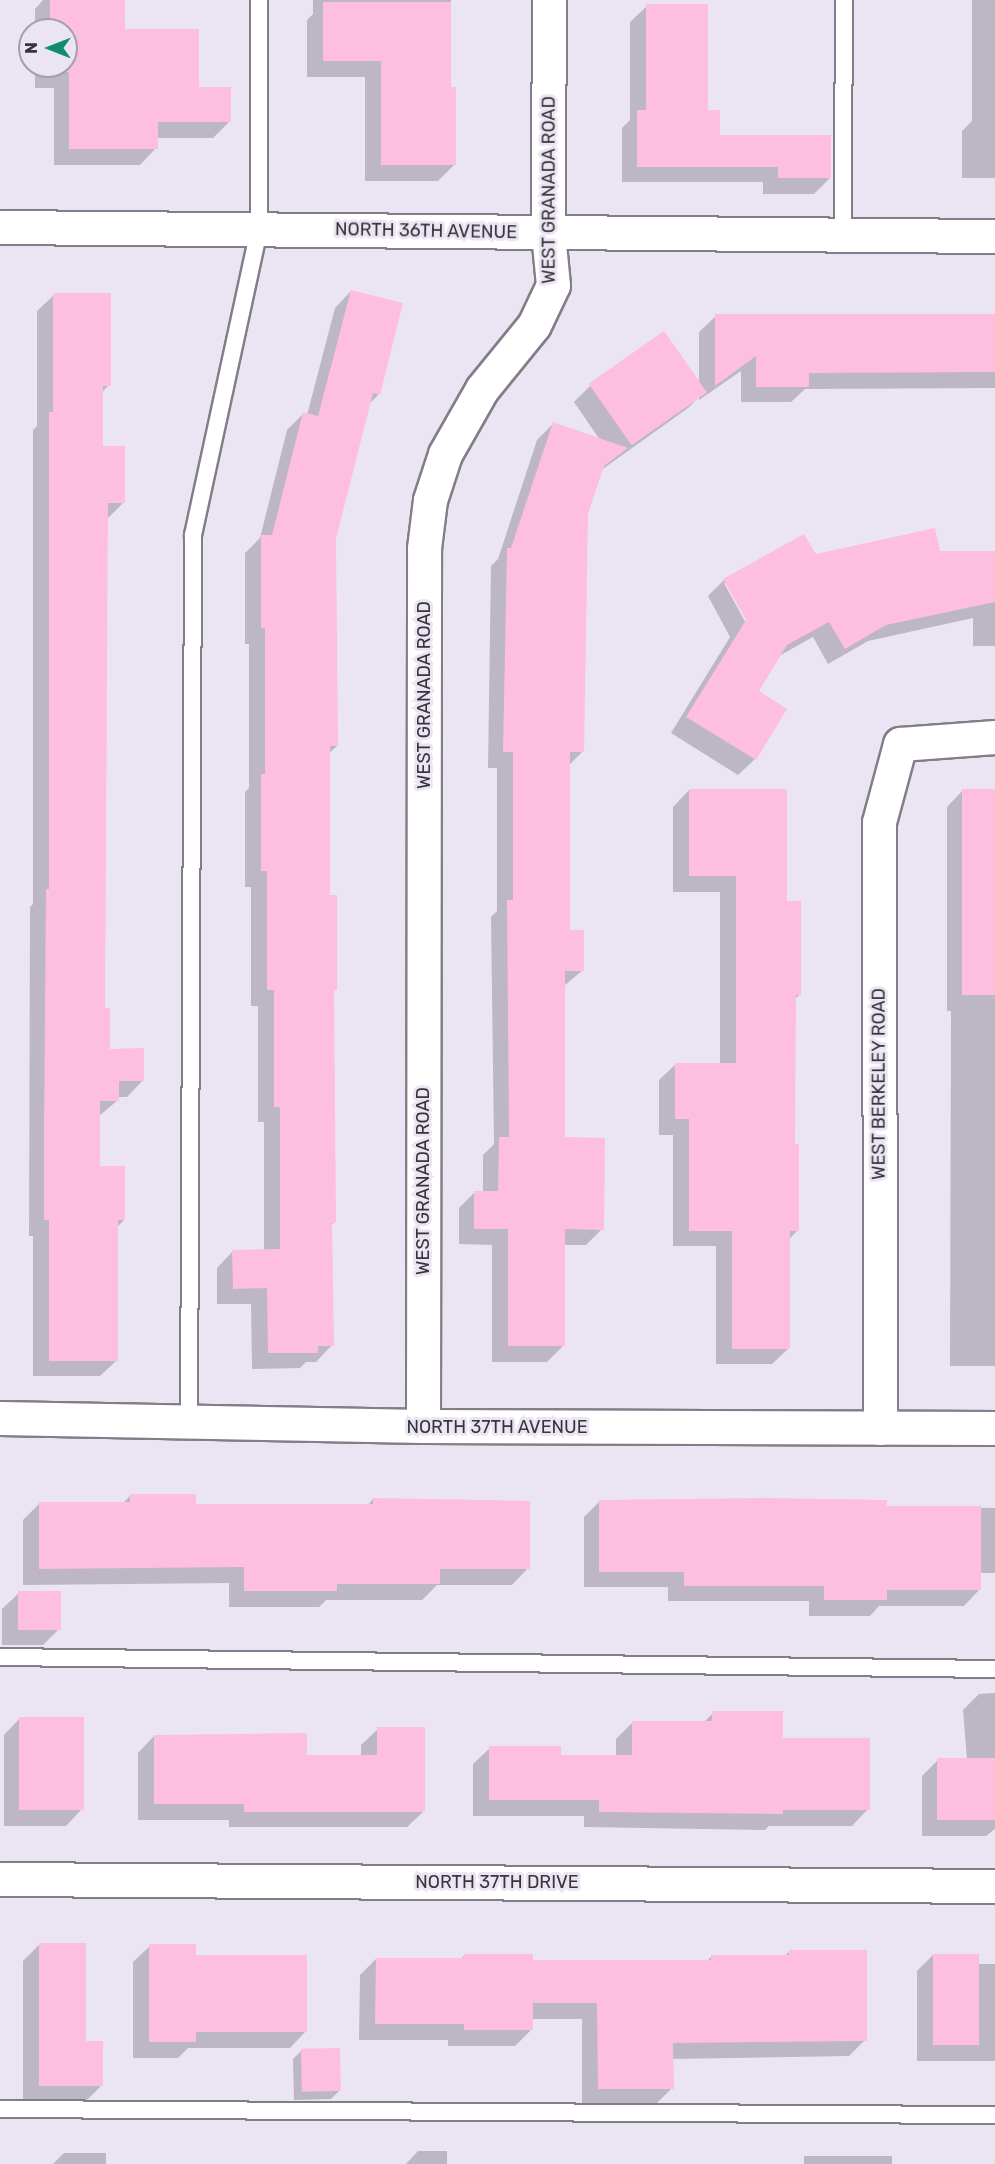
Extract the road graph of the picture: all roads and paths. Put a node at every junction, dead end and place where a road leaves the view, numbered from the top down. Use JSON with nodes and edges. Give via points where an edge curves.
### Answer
{"nodes":[{"id":1,"x":259,"y":0,"type":"edge"},
{"id":2,"x":549,"y":0,"type":"edge"},
{"id":3,"x":844,"y":0,"type":"edge"},
{"id":4,"x":0,"y":227,"type":"edge"},
{"id":5,"x":259,"y":229,"type":"junction"},
{"id":6,"x":548,"y":233,"type":"junction"},
{"id":7,"x":843,"y":233,"type":"junction"},
{"id":8,"x":995,"y":236,"type":"edge"},
{"id":9,"x":995,"y":737,"type":"edge"},
{"id":10,"x":0,"y":1418,"type":"edge"},
{"id":11,"x":189,"y":1422,"type":"junction"},
{"id":12,"x":423,"y":1426,"type":"junction"},
{"id":13,"x":880,"y":1428,"type":"junction"},
{"id":14,"x":995,"y":1428,"type":"edge"},
{"id":15,"x":0,"y":1657,"type":"edge"},
{"id":16,"x":995,"y":1669,"type":"edge"},
{"id":17,"x":0,"y":1879,"type":"edge"},
{"id":18,"x":995,"y":1886,"type":"edge"},
{"id":19,"x":0,"y":2109,"type":"edge"},
{"id":20,"x":995,"y":2115,"type":"edge"}],
"edges":[{"from":1,"to":5,"type":"lane"},
{"from":2,"to":6,"type":"street","name":"WEST GRANADA ROAD"},
{"from":3,"to":7,"type":"lane"},
{"from":4,"to":5,"type":"street","name":"NORTH 36TH AVENUE"},
{"from":5,"to":6,"type":"street","name":"NORTH 36TH AVENUE"},
{"from":5,"to":11,"type":"lane","via":[[193,535]]},
{"from":6,"to":7,"type":"street","name":"NORTH 36TH AVENUE"},
{"from":6,"to":12,"type":"street","name":"WEST GRANADA ROAD","via":[[553,285],[534,325],[482,389],[445,454],[430,500],[424,548]]},
{"from":7,"to":8,"type":"street","name":"NORTH 36TH AVENUE"},
{"from":9,"to":13,"type":"street","name":"WEST BERKELEY ROAD","via":[[900,744],[879,822]]},
{"from":10,"to":11,"type":"street","name":"NORTH 37TH AVENUE"},
{"from":11,"to":12,"type":"street","name":"NORTH 37TH AVENUE"},
{"from":12,"to":13,"type":"street","name":"NORTH 37TH AVENUE"},
{"from":13,"to":14,"type":"street","name":"NORTH 37TH AVENUE"},
{"from":15,"to":16,"type":"lane"},
{"from":17,"to":18,"type":"street","name":"NORTH 37TH DRIVE"},
{"from":19,"to":20,"type":"lane"}]}
